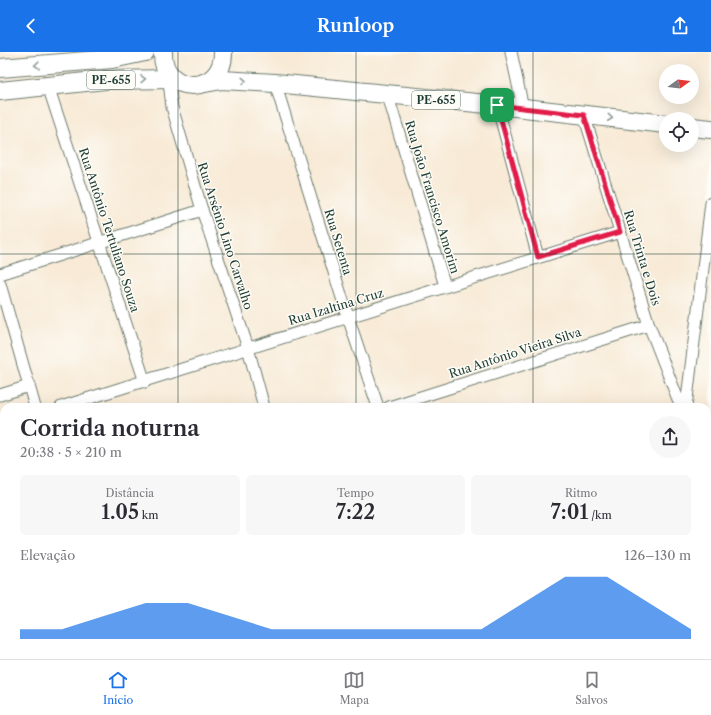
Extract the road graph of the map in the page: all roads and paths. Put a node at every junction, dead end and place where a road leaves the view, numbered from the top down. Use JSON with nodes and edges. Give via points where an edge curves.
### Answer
{"nodes":[{"id":1,"x":145,"y":52,"type":"edge"},
{"id":2,"x":163,"y":52,"type":"edge"},
{"id":3,"x":223,"y":52,"type":"edge"},
{"id":4,"x":511,"y":52,"type":"edge"},
{"id":5,"x":0,"y":68,"type":"edge"},
{"id":6,"x":170,"y":77,"type":"junction"},
{"id":7,"x":205,"y":83,"type":"junction"},
{"id":8,"x":275,"y":83,"type":"junction"},
{"id":9,"x":48,"y":86,"type":"junction"},
{"id":10,"x":0,"y":91,"type":"edge"},
{"id":11,"x":387,"y":93,"type":"junction"},
{"id":12,"x":497,"y":105,"type":"junction"},
{"id":13,"x":524,"y":108,"type":"junction"},
{"id":14,"x":584,"y":115,"type":"junction"},
{"id":15,"x":659,"y":123,"type":"edge"},
{"id":16,"x":699,"y":128,"type":"edge"},
{"id":17,"x":711,"y":129,"type":"edge"},
{"id":18,"x":711,"y":203,"type":"edge"},
{"id":19,"x":202,"y":210,"type":"junction"},
{"id":20,"x":620,"y":232,"type":"junction"},
{"id":21,"x":100,"y":243,"type":"junction"},
{"id":22,"x":538,"y":257,"type":"junction"},
{"id":23,"x":0,"y":274,"type":"edge"},
{"id":24,"x":0,"y":284,"type":"edge"},
{"id":25,"x":445,"y":286,"type":"junction"},
{"id":26,"x":348,"y":318,"type":"junction"},
{"id":27,"x":649,"y":325,"type":"junction"},
{"id":28,"x":248,"y":348,"type":"junction"},
{"id":29,"x":145,"y":382,"type":"junction"},
{"id":30,"x":29,"y":386,"type":"junction"},
{"id":31,"x":0,"y":395,"type":"edge"},
{"id":32,"x":34,"y":403,"type":"edge"},
{"id":33,"x":74,"y":403,"type":"edge"},
{"id":34,"x":263,"y":403,"type":"edge"},
{"id":35,"x":377,"y":403,"type":"edge"},
{"id":36,"x":402,"y":403,"type":"edge"},
{"id":37,"x":679,"y":403,"type":"edge"},
{"id":38,"x":686,"y":403,"type":"edge"}],
"edges":[{"from":1,"to":5,"type":"main road","number":"PE-655","one_way":true,"via":[[112,59]]},
{"from":2,"to":6,"type":"main road"},
{"from":3,"to":7,"type":"main road","via":[[220,69]]},
{"from":4,"to":13,"type":"street"},
{"from":6,"to":7,"type":"main road","number":"PE-655","via":[[188,85]]},
{"from":9,"to":6,"type":"main road","number":"PE-655","one_way":true},
{"from":6,"to":19,"type":"street","name":"Rua Arsênio Lino Carvalho","via":[[172,108]]},
{"from":7,"to":8,"type":"main road","number":"PE-655","one_way":true,"via":[[222,80]]},
{"from":8,"to":11,"type":"main road","number":"PE-655"},
{"from":8,"to":26,"type":"street","name":"Rua Setenta"},
{"from":9,"to":10,"type":"main road","number":"PE-655"},
{"from":9,"to":21,"type":"street","name":"Rua Antônio Tertuliano Souza"},
{"from":11,"to":12,"type":"main road","number":"PE-655"},
{"from":11,"to":25,"type":"street","name":"Rua João Francisco Amorim"},
{"from":12,"to":13,"type":"main road","number":"PE-655"},
{"from":12,"to":22,"type":"street"},
{"from":13,"to":14,"type":"main road","number":"PE-655"},
{"from":14,"to":15,"type":"main road","number":"PE-655","one_way":true},
{"from":14,"to":20,"type":"street","name":"Rua Trinta e Dois"},
{"from":16,"to":17,"type":"main road"},
{"from":18,"to":38,"type":"street"},
{"from":19,"to":21,"type":"street"},
{"from":19,"to":28,"type":"street","name":"Rua Arsênio Lino Carvalho"},
{"from":20,"to":22,"type":"street","name":"Rua Izaltina Cruz"},
{"from":20,"to":27,"type":"street","name":"Rua Trinta e Dois"},
{"from":21,"to":23,"type":"street"},
{"from":21,"to":29,"type":"street","name":"Rua Antônio Tertuliano Souza"},
{"from":22,"to":25,"type":"street","name":"Rua Izaltina Cruz"},
{"from":24,"to":30,"type":"street"},
{"from":25,"to":26,"type":"street","name":"Rua Izaltina Cruz"},
{"from":26,"to":28,"type":"street","name":"Rua Izaltina Cruz"},
{"from":26,"to":35,"type":"street","name":"Rua Setenta"},
{"from":27,"to":36,"type":"street","name":"Rua Antônio Vieira Silva"},
{"from":27,"to":37,"type":"street","name":"Rua Trinta e Dois"},
{"from":28,"to":29,"type":"street","name":"Rua Izaltina Cruz"},
{"from":28,"to":34,"type":"street","name":"Rua Arsênio Lino Carvalho"},
{"from":29,"to":33,"type":"street","name":"Rua Izaltina Cruz"},
{"from":30,"to":31,"type":"street"},
{"from":30,"to":32,"type":"street"}]}
